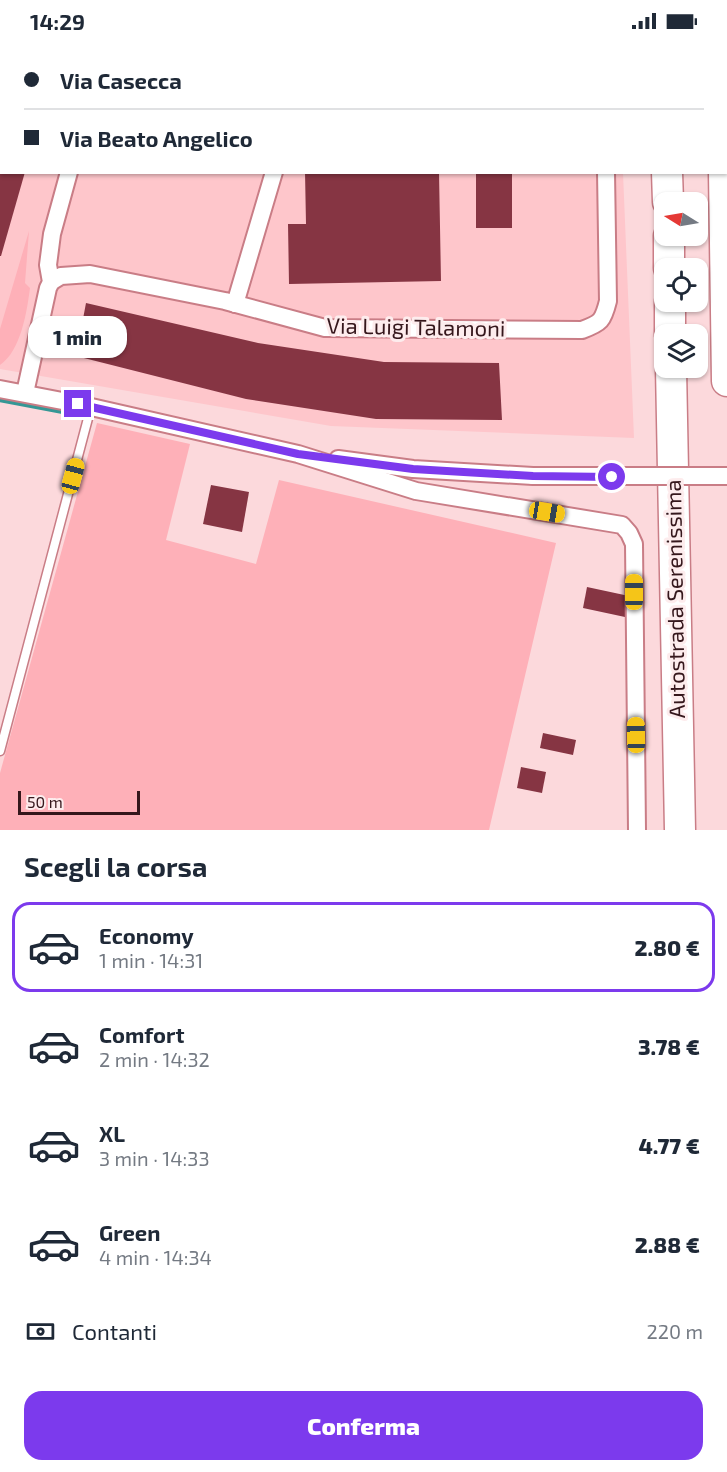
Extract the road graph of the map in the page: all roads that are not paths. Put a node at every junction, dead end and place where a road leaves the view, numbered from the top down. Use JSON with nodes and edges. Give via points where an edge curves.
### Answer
{"nodes":[{"id":1,"x":68,"y":174,"type":"edge"},
{"id":2,"x":273,"y":174,"type":"edge"},
{"id":3,"x":606,"y":174,"type":"edge"},
{"id":4,"x":667,"y":174,"type":"edge"},
{"id":5,"x":724,"y":174,"type":"edge"},
{"id":6,"x":668,"y":192,"type":"edge"},
{"id":7,"x":51,"y":282,"type":"junction"},
{"id":8,"x":235,"y":304,"type":"junction"},
{"id":9,"x":671,"y":378,"type":"edge"},
{"id":10,"x":727,"y":381,"type":"edge"},
{"id":11,"x":0,"y":388,"type":"edge"},
{"id":12,"x":25,"y":393,"type":"junction"},
{"id":13,"x":92,"y":407,"type":"junction"},
{"id":14,"x":298,"y":454,"type":"junction"},
{"id":15,"x":727,"y":476,"type":"edge"},
{"id":16,"x":0,"y":751,"type":"edge"},
{"id":17,"x":637,"y":830,"type":"edge"},
{"id":18,"x":680,"y":830,"type":"edge"}],
"edges":[{"from":1,"to":7,"type":"street","via":[[51,234]]},
{"from":2,"to":8,"type":"street"},
{"from":3,"to":8,"type":"street","name":"Via Luigi Talamoni","via":[[608,301],[604,317],[582,330],[325,327]]},
{"from":4,"to":6,"type":"highway"},
{"from":5,"to":10,"type":"highway"},
{"from":7,"to":8,"type":"street","name":"Via Luigi Talamoni","via":[[61,276],[90,274]]},
{"from":7,"to":12,"type":"street"},
{"from":9,"to":18,"type":"highway","name":"Autostrada Serenissima"},
{"from":11,"to":12,"type":"street"},
{"from":12,"to":13,"type":"street"},
{"from":13,"to":14,"type":"street"},
{"from":13,"to":16,"type":"lane"},
{"from":14,"to":15,"type":"street","bridge":true,"via":[[413,469],[533,476]]},
{"from":14,"to":17,"type":"street","via":[[416,491],[622,525],[634,544]]}]}
